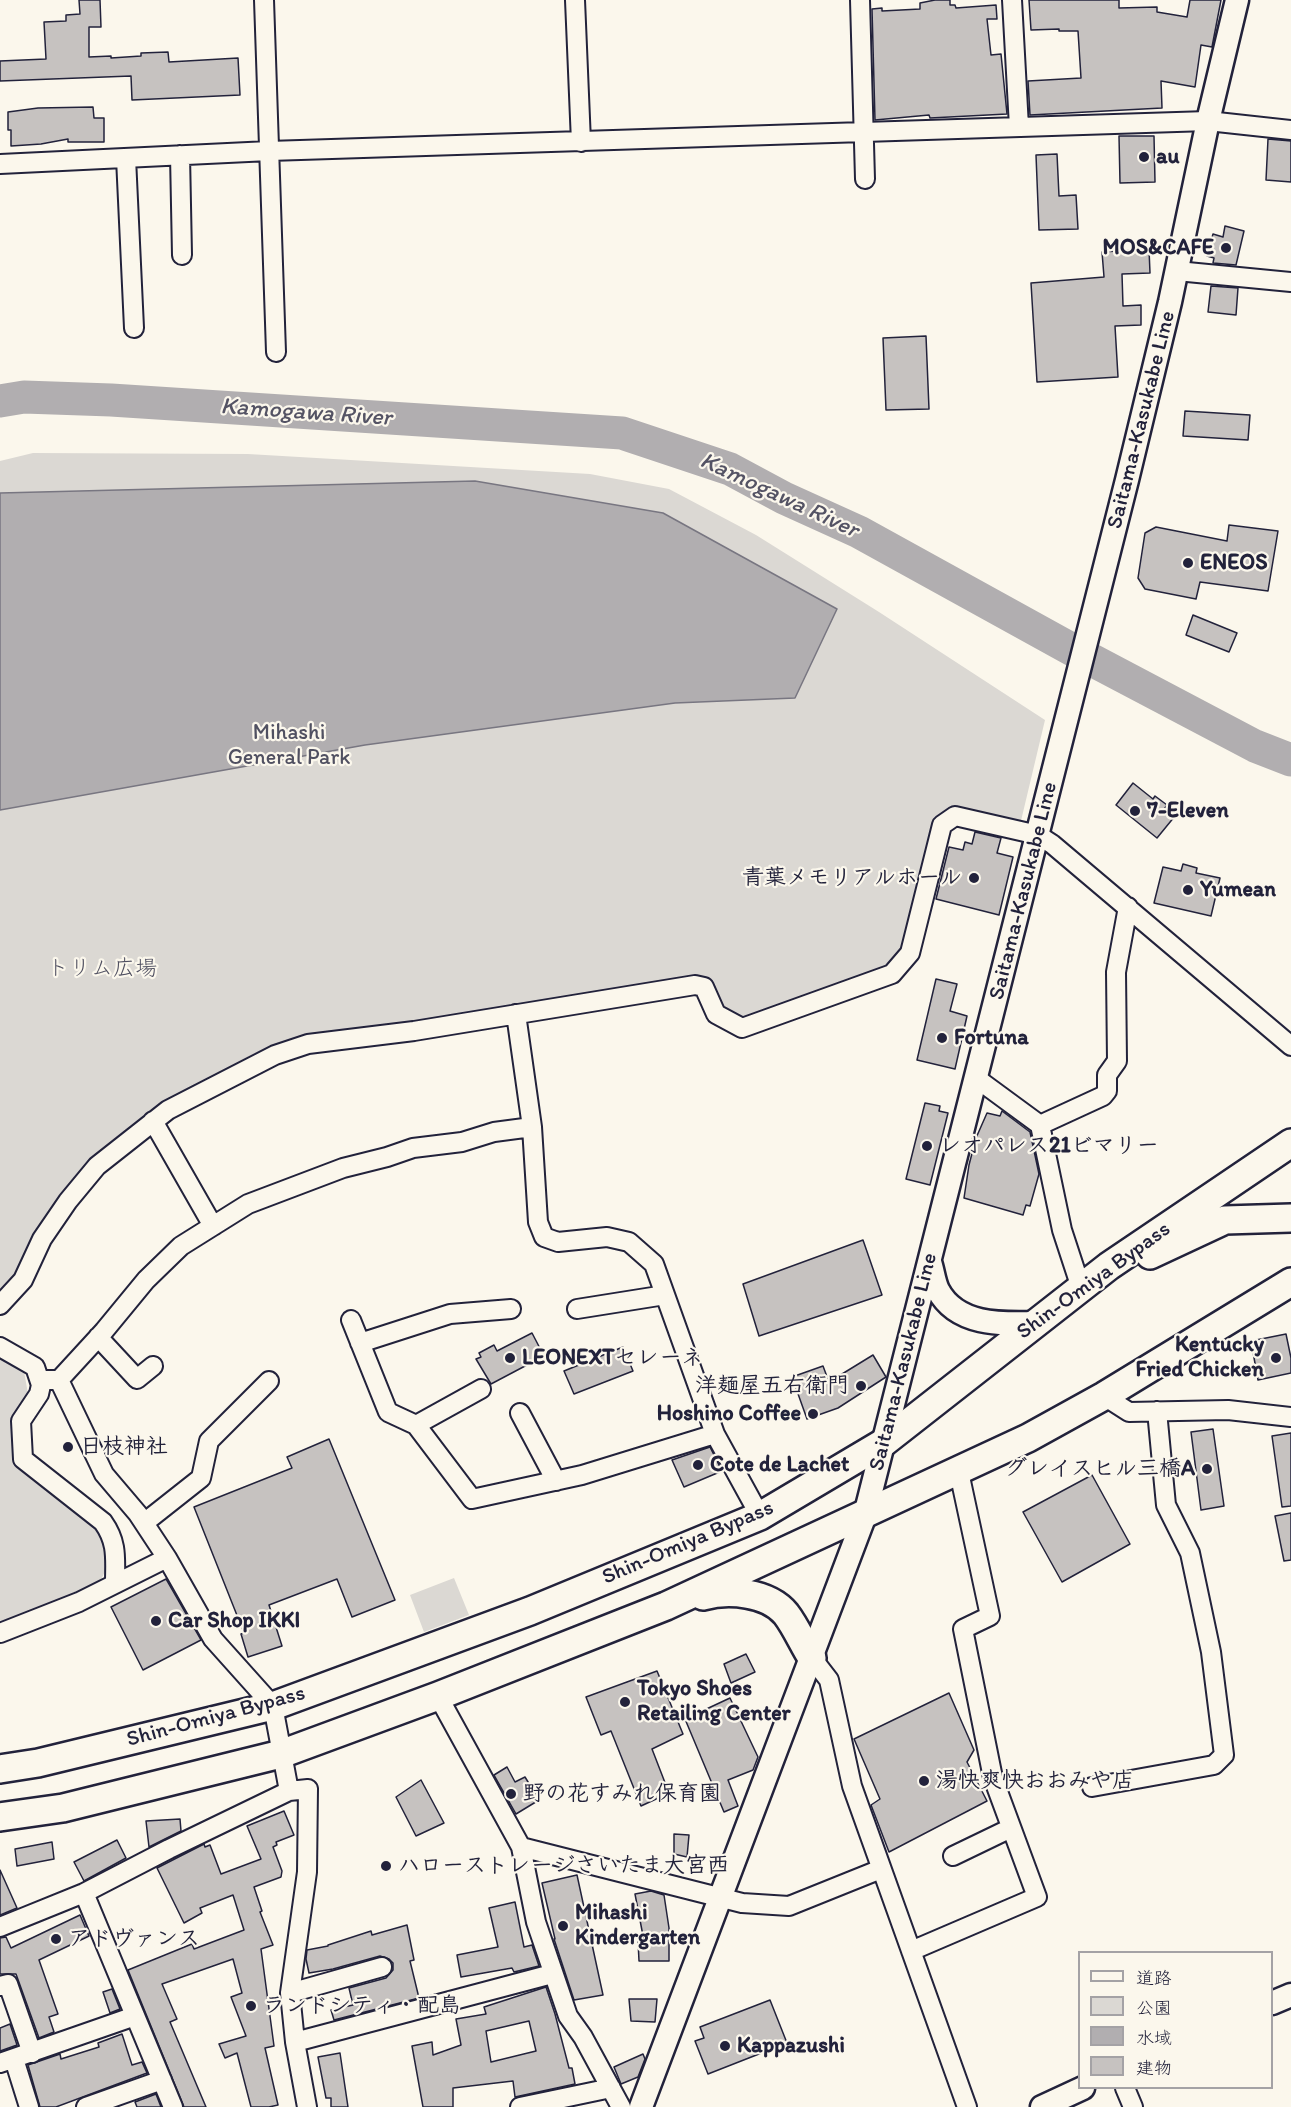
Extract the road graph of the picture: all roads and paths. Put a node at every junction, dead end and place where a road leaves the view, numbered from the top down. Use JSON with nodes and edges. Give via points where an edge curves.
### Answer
{"nodes":[{"id":1,"x":264,"y":0,"type":"edge"},
{"id":2,"x":575,"y":0,"type":"edge"},
{"id":3,"x":860,"y":0,"type":"edge"},
{"id":4,"x":1012,"y":0,"type":"edge"},
{"id":5,"x":1237,"y":0,"type":"edge"},
{"id":6,"x":1208,"y":121,"type":"junction"},
{"id":7,"x":1019,"y":127,"type":"junction"},
{"id":8,"x":1291,"y":130,"type":"edge"},
{"id":9,"x":864,"y":132,"type":"junction"},
{"id":10,"x":581,"y":142,"type":"junction"},
{"id":11,"x":269,"y":151,"type":"junction"},
{"id":12,"x":180,"y":155,"type":"junction"},
{"id":13,"x":126,"y":158,"type":"junction"},
{"id":14,"x":0,"y":164,"type":"edge"},
{"id":15,"x":865,"y":179,"type":"dead end"},
{"id":16,"x":182,"y":255,"type":"dead end"},
{"id":17,"x":1177,"y":271,"type":"junction"},
{"id":18,"x":1291,"y":282,"type":"edge"},
{"id":19,"x":134,"y":328,"type":"dead end"},
{"id":20,"x":276,"y":352,"type":"dead end"},
{"id":21,"x":1038,"y":835,"type":"junction"},
{"id":22,"x":1128,"y":907,"type":"junction"},
{"id":23,"x":516,"y":1014,"type":"junction"},
{"id":24,"x":1291,"y":1046,"type":"edge"},
{"id":25,"x":976,"y":1078,"type":"junction"},
{"id":26,"x":153,"y":1121,"type":"junction"},
{"id":27,"x":1040,"y":1125,"type":"junction"},
{"id":28,"x":532,"y":1126,"type":"junction"},
{"id":29,"x":1291,"y":1143,"type":"edge"},
{"id":30,"x":1291,"y":1218,"type":"edge"},
{"id":31,"x":213,"y":1226,"type":"junction"},
{"id":32,"x":930,"y":1261,"type":"junction"},
{"id":33,"x":1291,"y":1282,"type":"edge"},
{"id":34,"x":1081,"y":1288,"type":"junction"},
{"id":35,"x":665,"y":1295,"type":"junction"},
{"id":36,"x":0,"y":1305,"type":"edge"},
{"id":37,"x":511,"y":1309,"type":"dead end"},
{"id":38,"x":577,"y":1309,"type":"dead end"},
{"id":39,"x":351,"y":1320,"type":"dead end"},
{"id":40,"x":1036,"y":1323,"type":"junction"},
{"id":41,"x":98,"y":1337,"type":"junction"},
{"id":42,"x":360,"y":1343,"type":"junction"},
{"id":43,"x":0,"y":1347,"type":"edge"},
{"id":44,"x":153,"y":1366,"type":"dead end"},
{"id":45,"x":40,"y":1380,"type":"junction"},
{"id":46,"x":59,"y":1380,"type":"junction"},
{"id":47,"x":269,"y":1381,"type":"dead end"},
{"id":48,"x":481,"y":1389,"type":"dead end"},
{"id":49,"x":1104,"y":1396,"type":"junction"},
{"id":50,"x":1157,"y":1412,"type":"junction"},
{"id":51,"x":519,"y":1413,"type":"dead end"},
{"id":52,"x":1291,"y":1417,"type":"edge"},
{"id":53,"x":416,"y":1425,"type":"junction"},
{"id":54,"x":715,"y":1434,"type":"junction"},
{"id":55,"x":883,"y":1443,"type":"junction"},
{"id":56,"x":958,"y":1472,"type":"junction"},
{"id":57,"x":556,"y":1481,"type":"junction"},
{"id":58,"x":865,"y":1515,"type":"junction"},
{"id":59,"x":760,"y":1516,"type":"junction"},
{"id":60,"x":144,"y":1523,"type":"junction"},
{"id":61,"x":167,"y":1558,"type":"junction"},
{"id":62,"x":115,"y":1583,"type":"junction"},
{"id":63,"x":666,"y":1606,"type":"junction"},
{"id":64,"x":0,"y":1633,"type":"edge"},
{"id":65,"x":812,"y":1658,"type":"junction"},
{"id":66,"x":438,"y":1696,"type":"junction"},
{"id":67,"x":273,"y":1706,"type":"junction"},
{"id":68,"x":281,"y":1754,"type":"junction"},
{"id":69,"x":0,"y":1769,"type":"edge"},
{"id":70,"x":1092,"y":1787,"type":"dead end"},
{"id":71,"x":289,"y":1791,"type":"junction"},
{"id":72,"x":0,"y":1817,"type":"edge"},
{"id":73,"x":1011,"y":1828,"type":"junction"},
{"id":74,"x":521,"y":1847,"type":"junction"},
{"id":75,"x":953,"y":1856,"type":"dead end"},
{"id":76,"x":881,"y":1869,"type":"junction"},
{"id":77,"x":84,"y":1893,"type":"junction"},
{"id":78,"x":720,"y":1898,"type":"junction"},
{"id":79,"x":0,"y":1927,"type":"edge"},
{"id":80,"x":911,"y":1951,"type":"junction"},
{"id":81,"x":382,"y":1967,"type":"dead end"},
{"id":82,"x":552,"y":1974,"type":"junction"},
{"id":83,"x":0,"y":1986,"type":"edge"},
{"id":84,"x":290,"y":1993,"type":"junction"},
{"id":85,"x":1291,"y":1995,"type":"edge"},
{"id":86,"x":1273,"y":2003,"type":"edge"},
{"id":87,"x":135,"y":2016,"type":"junction"},
{"id":88,"x":295,"y":2042,"type":"junction"},
{"id":89,"x":32,"y":2053,"type":"junction"},
{"id":90,"x":7,"y":2061,"type":"edge"},
{"id":91,"x":162,"y":2080,"type":"junction"},
{"id":92,"x":611,"y":2088,"type":"junction"},
{"id":93,"x":1081,"y":2089,"type":"edge"},
{"id":94,"x":1125,"y":2089,"type":"edge"},
{"id":95,"x":29,"y":2107,"type":"edge"},
{"id":96,"x":86,"y":2107,"type":"edge"},
{"id":97,"x":173,"y":2107,"type":"edge"},
{"id":98,"x":307,"y":2107,"type":"edge"},
{"id":99,"x":520,"y":2107,"type":"edge"},
{"id":100,"x":621,"y":2107,"type":"edge"},
{"id":101,"x":641,"y":2107,"type":"edge"},
{"id":102,"x":967,"y":2107,"type":"edge"},
{"id":103,"x":1042,"y":2107,"type":"edge"},
{"id":104,"x":1133,"y":2107,"type":"edge"}],
"edges":[{"from":1,"to":11,"type":"street"},
{"from":2,"to":10,"type":"street"},
{"from":3,"to":9,"type":"street"},
{"from":4,"to":7,"type":"street"},
{"from":5,"to":6,"type":"main road","name":"Saitama-Kasukabe Line"},
{"from":6,"to":7,"type":"street"},
{"from":6,"to":8,"type":"street"},
{"from":6,"to":17,"type":"main road","name":"Saitama-Kasukabe Line"},
{"from":7,"to":9,"type":"street"},
{"from":9,"to":10,"type":"street"},
{"from":9,"to":15,"type":"street"},
{"from":10,"to":11,"type":"street"},
{"from":11,"to":12,"type":"street"},
{"from":11,"to":20,"type":"street"},
{"from":12,"to":13,"type":"street"},
{"from":12,"to":16,"type":"street"},
{"from":13,"to":14,"type":"street"},
{"from":13,"to":19,"type":"street"},
{"from":17,"to":18,"type":"street"},
{"from":17,"to":21,"type":"main road","name":"Saitama-Kasukabe Line"},
{"from":21,"to":22,"type":"street"},
{"from":21,"to":23,"type":"street","via":[[955,816],[948,819],[942,825],[910,953],[892,974],[815,1003],[742,1028],[716,1014],[704,987],[695,985]]},
{"from":21,"to":25,"type":"main road","name":"Saitama-Kasukabe Line"},
{"from":22,"to":24,"type":"street"},
{"from":22,"to":27,"type":"street","via":[[1116,972],[1117,1060],[1107,1075],[1107,1091]]},
{"from":23,"to":26,"type":"street","via":[[308,1044],[242,1071]]},
{"from":23,"to":28,"type":"street"},
{"from":25,"to":27,"type":"street"},
{"from":25,"to":32,"type":"main road","name":"Saitama-Kasukabe Line"},
{"from":26,"to":31,"type":"street"},
{"from":26,"to":36,"type":"street","via":[[97,1166],[42,1239],[23,1280]]},
{"from":27,"to":34,"type":"street","via":[[1062,1230]]},
{"from":28,"to":31,"type":"street","via":[[462,1142],[413,1148],[344,1168],[248,1204]]},
{"from":28,"to":35,"type":"street","via":[[538,1222],[544,1237],[558,1242],[607,1237],[629,1242],[654,1264]]},
{"from":29,"to":34,"type":"highway","name":"Shin-Omiya Bypass"},
{"from":30,"to":34,"type":"highway","via":[[1225,1220]]},
{"from":31,"to":41,"type":"street","via":[[181,1246]]},
{"from":32,"to":40,"type":"main road","via":[[938,1290],[948,1304],[965,1314],[981,1322]]},
{"from":32,"to":55,"type":"main road","name":"Saitama-Kasukabe Line"},
{"from":33,"to":49,"type":"highway","name":"Shin-Omiya Bypass"},
{"from":34,"to":40,"type":"highway","name":"Shin-Omiya Bypass"},
{"from":35,"to":38,"type":"street"},
{"from":35,"to":54,"type":"street"},
{"from":37,"to":42,"type":"street","via":[[450,1314]]},
{"from":39,"to":42,"type":"street"},
{"from":40,"to":55,"type":"highway","name":"Shin-Omiya Bypass"},
{"from":41,"to":44,"type":"street","via":[[137,1379]]},
{"from":41,"to":46,"type":"street"},
{"from":42,"to":53,"type":"street","via":[[388,1412]]},
{"from":43,"to":45,"type":"street","via":[[35,1367]]},
{"from":45,"to":46,"type":"street"},
{"from":45,"to":62,"type":"street","via":[[39,1394],[21,1421],[23,1459],[103,1522],[114,1542]]},
{"from":46,"to":60,"type":"street","via":[[104,1474]]},
{"from":47,"to":60,"type":"street","via":[[209,1442],[201,1478]]},
{"from":48,"to":53,"type":"street"},
{"from":49,"to":50,"type":"street","via":[[1129,1412]]},
{"from":49,"to":56,"type":"highway","name":"Shin-Omiya Bypass"},
{"from":50,"to":52,"type":"street","via":[[1228,1410]]},
{"from":50,"to":70,"type":"street","via":[[1166,1505],[1190,1553],[1211,1652],[1224,1755],[1214,1765]]},
{"from":51,"to":57,"type":"street"},
{"from":53,"to":57,"type":"street","via":[[472,1499]]},
{"from":54,"to":57,"type":"street"},
{"from":54,"to":59,"type":"street"},
{"from":55,"to":58,"type":"main road","name":"Saitama-Kasukabe Line"},
{"from":55,"to":59,"type":"highway","name":"Shin-Omiya Bypass"},
{"from":56,"to":58,"type":"highway","name":"Shin-Omiya Bypass"},
{"from":56,"to":73,"type":"street","via":[[990,1616],[963,1629],[993,1778]]},
{"from":58,"to":63,"type":"highway","name":"Shin-Omiya Bypass"},
{"from":58,"to":65,"type":"main road","name":"Saitama-Kasukabe Line"},
{"from":59,"to":67,"type":"highway","name":"Shin-Omiya Bypass","via":[[530,1611]]},
{"from":60,"to":61,"type":"street"},
{"from":61,"to":62,"type":"street"},
{"from":61,"to":67,"type":"street","via":[[213,1639]]},
{"from":62,"to":64,"type":"street"},
{"from":63,"to":65,"type":"highway","via":[[709,1595],[738,1593],[762,1598],[785,1613]]},
{"from":63,"to":66,"type":"highway","name":"Shin-Omiya Bypass"},
{"from":65,"to":76,"type":"street","via":[[829,1680],[852,1786]]},
{"from":65,"to":78,"type":"main road","name":"Saitama-Kasukabe Line"},
{"from":66,"to":68,"type":"highway","name":"Shin-Omiya Bypass"},
{"from":66,"to":74,"type":"street"},
{"from":67,"to":68,"type":"street"},
{"from":67,"to":69,"type":"highway","name":"Shin-Omiya Bypass"},
{"from":68,"to":71,"type":"street"},
{"from":68,"to":72,"type":"highway","name":"Shin-Omiya Bypass","via":[[63,1808]]},
{"from":71,"to":77,"type":"street"},
{"from":71,"to":84,"type":"street","via":[[308,1789],[307,1872]]},
{"from":73,"to":75,"type":"street"},
{"from":73,"to":80,"type":"street","via":[[1037,1897]]},
{"from":74,"to":78,"type":"street"},
{"from":74,"to":82,"type":"street","via":[[536,1922]]},
{"from":76,"to":78,"type":"street","via":[[789,1906],[742,1904]]},
{"from":76,"to":80,"type":"street"},
{"from":77,"to":79,"type":"street"},
{"from":77,"to":87,"type":"street"},
{"from":78,"to":101,"type":"main road","name":"Saitama-Kasukabe Line"},
{"from":80,"to":102,"type":"street"},
{"from":81,"to":84,"type":"street"},
{"from":82,"to":88,"type":"street"},
{"from":82,"to":92,"type":"street","via":[[568,2016]]},
{"from":83,"to":89,"type":"street","via":[[8,1984]]},
{"from":84,"to":88,"type":"street"},
{"from":85,"to":86,"type":"main road"},
{"from":87,"to":89,"type":"street"},
{"from":87,"to":91,"type":"street"},
{"from":88,"to":98,"type":"street"},
{"from":89,"to":90,"type":"street"},
{"from":90,"to":95,"type":"street"},
{"from":91,"to":96,"type":"street"},
{"from":91,"to":97,"type":"street"},
{"from":92,"to":99,"type":"street"},
{"from":92,"to":100,"type":"street"},
{"from":93,"to":103,"type":"main road"},
{"from":94,"to":104,"type":"street"}]}
